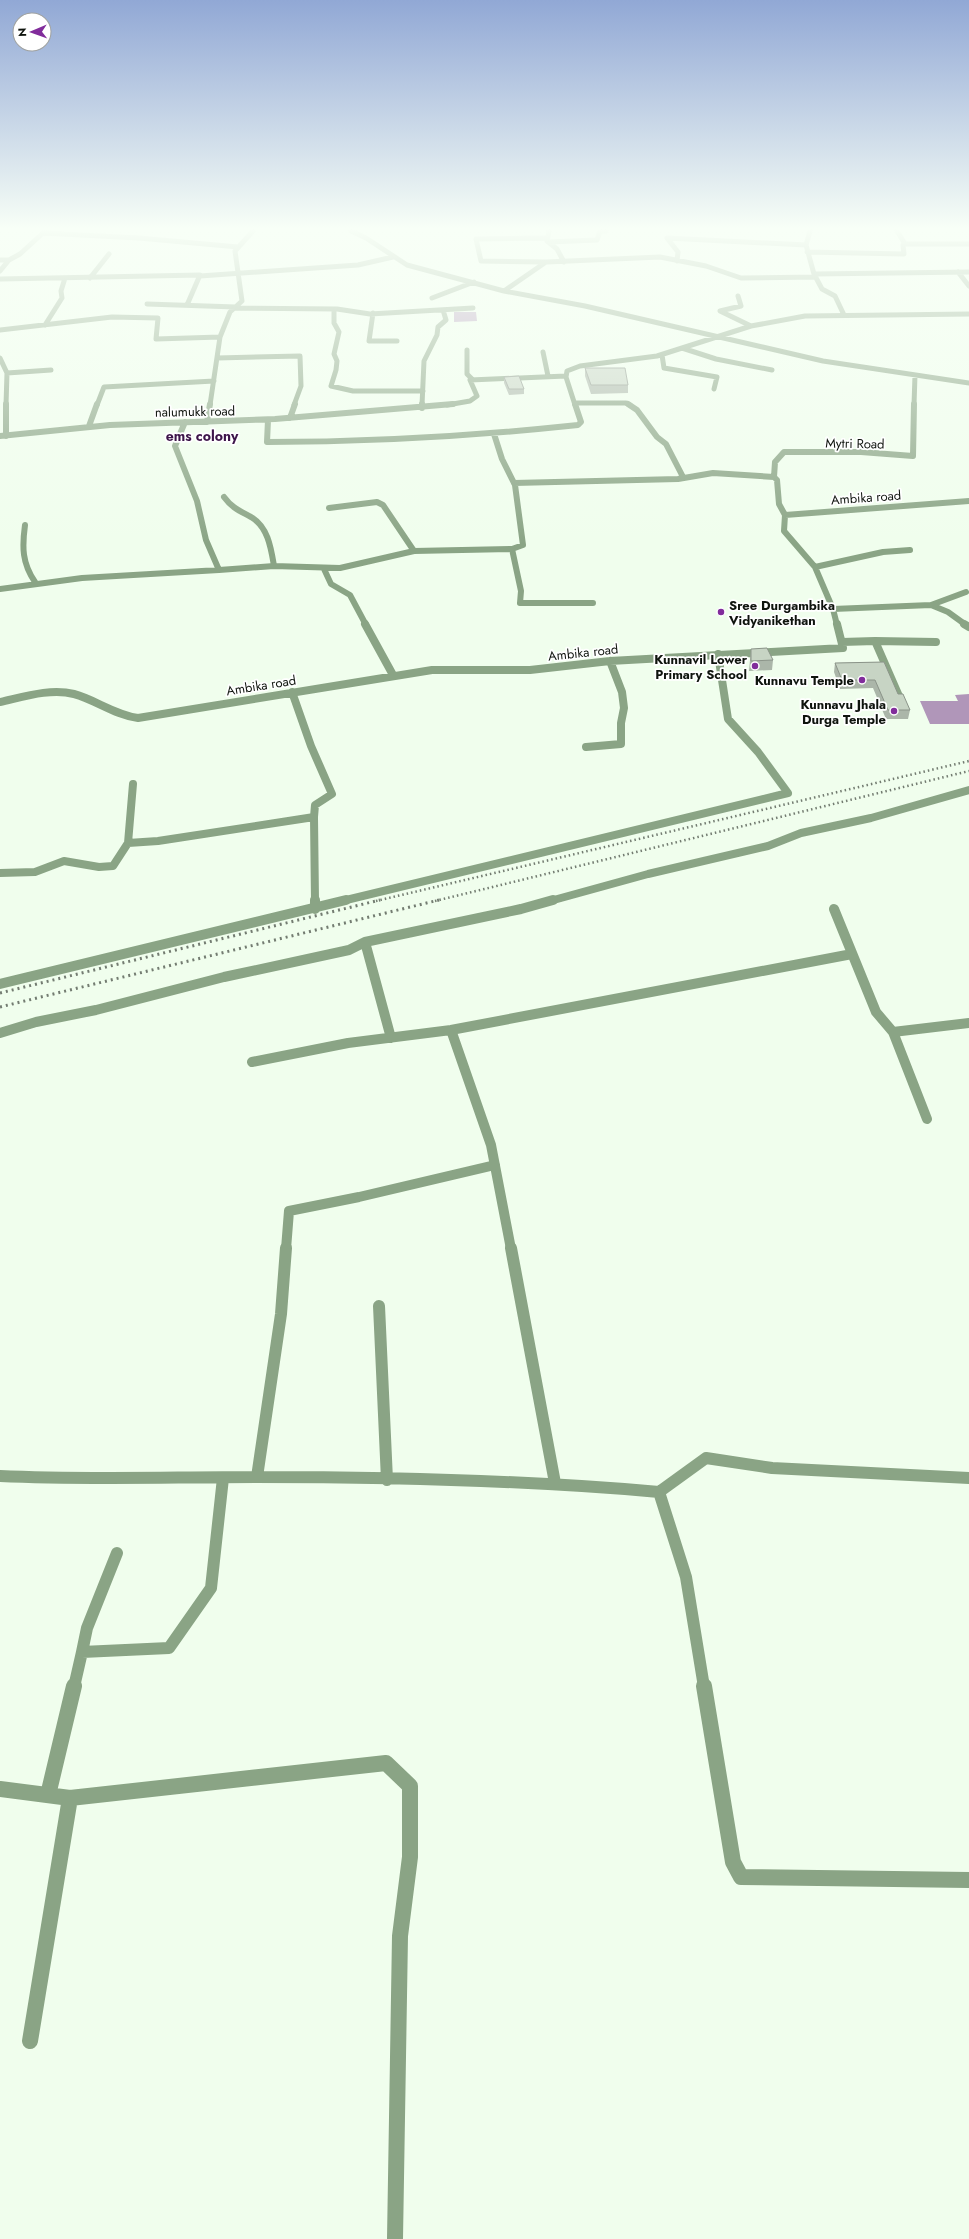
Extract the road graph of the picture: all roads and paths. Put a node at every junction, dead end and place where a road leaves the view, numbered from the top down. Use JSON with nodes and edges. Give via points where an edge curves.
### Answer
{"nodes":[{"id":1,"x":156,"y":335,"type":"edge"},
{"id":2,"x":339,"y":335,"type":"edge"},
{"id":3,"x":371,"y":335,"type":"edge"},
{"id":4,"x":437,"y":335,"type":"edge"},
{"id":5,"x":712,"y":335,"type":"edge"},
{"id":6,"x":723,"y":335,"type":"edge"},
{"id":7,"x":220,"y":337,"type":"joint"},
{"id":8,"x":718,"y":337,"type":"junction"},
{"id":9,"x":397,"y":341,"type":"dead end"},
{"id":10,"x":682,"y":348,"type":"junction"},
{"id":11,"x":467,"y":350,"type":"dead end"},
{"id":12,"x":543,"y":352,"type":"dead end"},
{"id":13,"x":662,"y":355,"type":"junction"},
{"id":14,"x":0,"y":358,"type":"edge"},
{"id":15,"x":217,"y":358,"type":"junction"},
{"id":16,"x":51,"y":370,"type":"dead end"},
{"id":17,"x":772,"y":370,"type":"dead end"},
{"id":18,"x":7,"y":373,"type":"junction"},
{"id":19,"x":915,"y":375,"type":"junction"},
{"id":20,"x":548,"y":376,"type":"junction"},
{"id":21,"x":566,"y":376,"type":"junction"},
{"id":22,"x":473,"y":380,"type":"junction"},
{"id":23,"x":214,"y":381,"type":"junction"},
{"id":24,"x":969,"y":383,"type":"edge"},
{"id":25,"x":0,"y":386,"type":"edge"},
{"id":26,"x":8,"y":386,"type":"junction"},
{"id":27,"x":714,"y":390,"type":"dead end"},
{"id":28,"x":423,"y":391,"type":"junction"},
{"id":29,"x":576,"y":403,"type":"junction"},
{"id":30,"x":422,"y":408,"type":"junction"},
{"id":31,"x":290,"y":418,"type":"junction"},
{"id":32,"x":268,"y":420,"type":"junction"},
{"id":33,"x":185,"y":422,"type":"junction"},
{"id":34,"x":207,"y":422,"type":"junction"},
{"id":35,"x":89,"y":426,"type":"junction"},
{"id":36,"x":494,"y":434,"type":"junction"},
{"id":37,"x":3,"y":436,"type":"edge"},
{"id":38,"x":682,"y":477,"type":"junction"},
{"id":39,"x":774,"y":477,"type":"junction"},
{"id":40,"x":514,"y":483,"type":"junction"},
{"id":41,"x":224,"y":497,"type":"dead end"},
{"id":42,"x":969,"y":501,"type":"edge"},
{"id":43,"x":329,"y":508,"type":"dead end"},
{"id":44,"x":784,"y":515,"type":"junction"},
{"id":45,"x":25,"y":525,"type":"dead end"},
{"id":46,"x":512,"y":549,"type":"junction"},
{"id":47,"x":910,"y":550,"type":"dead end"},
{"id":48,"x":414,"y":551,"type":"junction"},
{"id":49,"x":274,"y":566,"type":"junction"},
{"id":50,"x":815,"y":567,"type":"junction"},
{"id":51,"x":324,"y":569,"type":"junction"},
{"id":52,"x":219,"y":570,"type":"junction"},
{"id":53,"x":35,"y":582,"type":"junction"},
{"id":54,"x":0,"y":589,"type":"edge"},
{"id":55,"x":966,"y":592,"type":"dead end"},
{"id":56,"x":593,"y":603,"type":"dead end"},
{"id":57,"x":931,"y":605,"type":"junction"},
{"id":58,"x":833,"y":609,"type":"junction"},
{"id":59,"x":969,"y":627,"type":"edge"},
{"id":60,"x":875,"y":641,"type":"junction"},
{"id":61,"x":842,"y":642,"type":"junction"},
{"id":62,"x":936,"y":642,"type":"dead end"},
{"id":63,"x":718,"y":654,"type":"junction"},
{"id":64,"x":610,"y":661,"type":"junction"},
{"id":65,"x":393,"y":675,"type":"junction"},
{"id":66,"x":292,"y":692,"type":"junction"},
{"id":67,"x":899,"y":696,"type":"edge"},
{"id":68,"x":0,"y":702,"type":"edge"},
{"id":69,"x":586,"y":747,"type":"dead end"},
{"id":70,"x":133,"y":784,"type":"dead end"},
{"id":71,"x":969,"y":790,"type":"edge"},
{"id":72,"x":314,"y":817,"type":"junction"},
{"id":73,"x":128,"y":843,"type":"junction"},
{"id":74,"x":0,"y":873,"type":"edge"},
{"id":75,"x":314,"y":909,"type":"junction"},
{"id":76,"x":834,"y":909,"type":"dead end"},
{"id":77,"x":365,"y":942,"type":"junction"},
{"id":78,"x":852,"y":954,"type":"junction"},
{"id":79,"x":0,"y":984,"type":"edge"},
{"id":80,"x":969,"y":1023,"type":"edge"},
{"id":81,"x":451,"y":1030,"type":"junction"},
{"id":82,"x":892,"y":1032,"type":"junction"},
{"id":83,"x":0,"y":1033,"type":"edge"},
{"id":84,"x":391,"y":1038,"type":"junction"},
{"id":85,"x":252,"y":1062,"type":"dead end"},
{"id":86,"x":927,"y":1119,"type":"dead end"},
{"id":87,"x":495,"y":1165,"type":"junction"},
{"id":88,"x":379,"y":1306,"type":"dead end"},
{"id":89,"x":0,"y":1476,"type":"edge"},
{"id":90,"x":257,"y":1477,"type":"junction"},
{"id":91,"x":224,"y":1478,"type":"junction"},
{"id":92,"x":969,"y":1478,"type":"edge"},
{"id":93,"x":387,"y":1480,"type":"junction"},
{"id":94,"x":555,"y":1483,"type":"junction"},
{"id":95,"x":658,"y":1492,"type":"junction"},
{"id":96,"x":117,"y":1553,"type":"dead end"},
{"id":97,"x":82,"y":1652,"type":"junction"},
{"id":98,"x":0,"y":1789,"type":"edge"},
{"id":99,"x":48,"y":1795,"type":"junction"},
{"id":100,"x":70,"y":1798,"type":"junction"},
{"id":101,"x":969,"y":1880,"type":"edge"},
{"id":102,"x":30,"y":2041,"type":"dead end"},
{"id":103,"x":395,"y":2239,"type":"edge"}],
"edges":[{"from":1,"to":7,"type":"street","via":[[156,339]]},
{"from":2,"to":28,"type":"street","via":[[334,354],[337,361],[332,386],[339,390]]},
{"from":3,"to":9,"type":"street","via":[[370,341]]},
{"from":4,"to":28,"type":"street","via":[[424,361]]},
{"from":5,"to":8,"type":"street"},
{"from":6,"to":8,"type":"street"},
{"from":7,"to":15,"type":"street"},
{"from":8,"to":10,"type":"street"},
{"from":8,"to":19,"type":"street","via":[[823,361]]},
{"from":10,"to":13,"type":"street"},
{"from":10,"to":17,"type":"street","via":[[716,359]]},
{"from":11,"to":22,"type":"street","via":[[467,374]]},
{"from":12,"to":20,"type":"street"},
{"from":13,"to":21,"type":"street","via":[[610,364],[580,366],[567,370]]},
{"from":13,"to":27,"type":"street","via":[[664,368],[717,377]]},
{"from":14,"to":18,"type":"street"},
{"from":15,"to":23,"type":"street"},
{"from":15,"to":31,"type":"street","via":[[300,356],[301,386]]},
{"from":16,"to":18,"type":"street"},
{"from":18,"to":26,"type":"street"},
{"from":19,"to":24,"type":"street"},
{"from":19,"to":39,"type":"street","name":"Mytri Road","via":[[913,456],[861,452],[784,452],[775,462]]},
{"from":20,"to":21,"type":"street"},
{"from":20,"to":22,"type":"street"},
{"from":21,"to":29,"type":"street"},
{"from":22,"to":30,"type":"street","name":"nalumukk road","via":[[470,380],[477,396],[470,401]]},
{"from":23,"to":34,"type":"street"},
{"from":23,"to":35,"type":"street","via":[[104,387]]},
{"from":25,"to":26,"type":"street"},
{"from":26,"to":37,"type":"street"},
{"from":28,"to":30,"type":"street"},
{"from":29,"to":36,"type":"street","via":[[581,422],[578,425]]},
{"from":29,"to":38,"type":"street","via":[[626,402],[637,410],[657,437],[666,444]]},
{"from":30,"to":31,"type":"street","name":"nalumukk road"},
{"from":31,"to":32,"type":"street","name":"nalumukk road"},
{"from":32,"to":34,"type":"street","name":"nalumukk road"},
{"from":32,"to":36,"type":"street","via":[[267,442],[360,442]]},
{"from":33,"to":34,"type":"street","name":"nalumukk road"},
{"from":33,"to":35,"type":"street","name":"nalumukk road"},
{"from":33,"to":52,"type":"street","via":[[175,446],[197,502],[206,540]]},
{"from":35,"to":37,"type":"street","name":"nalumukk road"},
{"from":36,"to":40,"type":"street"},
{"from":38,"to":39,"type":"street","via":[[717,474]]},
{"from":38,"to":40,"type":"street"},
{"from":39,"to":44,"type":"street","name":"Mytri Road","via":[[777,480],[779,504]]},
{"from":40,"to":46,"type":"street","via":[[523,546]]},
{"from":41,"to":49,"type":"street","via":[[230,506],[258,520],[271,543]]},
{"from":42,"to":44,"type":"street","name":"Ambika road"},
{"from":43,"to":48,"type":"street","via":[[377,502],[383,504]]},
{"from":44,"to":50,"type":"street","via":[[784,531]]},
{"from":45,"to":53,"type":"street","via":[[21,555],[28,573]]},
{"from":46,"to":48,"type":"street"},
{"from":46,"to":56,"type":"street","via":[[521,592],[520,604]]},
{"from":47,"to":50,"type":"street","via":[[883,552]]},
{"from":48,"to":51,"type":"street","via":[[340,568]]},
{"from":49,"to":51,"type":"street"},
{"from":49,"to":52,"type":"street"},
{"from":50,"to":58,"type":"street"},
{"from":51,"to":65,"type":"street","via":[[331,584],[350,595]]},
{"from":52,"to":53,"type":"street"},
{"from":53,"to":54,"type":"street"},
{"from":55,"to":57,"type":"street"},
{"from":57,"to":58,"type":"street"},
{"from":57,"to":59,"type":"street","via":[[948,612]]},
{"from":58,"to":61,"type":"street"},
{"from":60,"to":61,"type":"street"},
{"from":60,"to":62,"type":"street"},
{"from":60,"to":67,"type":"street"},
{"from":61,"to":63,"type":"street","name":"Ambika road","via":[[844,648]]},
{"from":63,"to":64,"type":"street","name":"Ambika road"},
{"from":63,"to":75,"type":"street","via":[[728,718],[758,752],[788,793]]},
{"from":64,"to":65,"type":"street","name":"Ambika road","via":[[530,670],[432,670]]},
{"from":64,"to":69,"type":"street","via":[[622,692],[624,708],[621,744]]},
{"from":65,"to":66,"type":"street","name":"Ambika road"},
{"from":66,"to":68,"type":"street","name":"Ambika road","via":[[138,718],[70,693]]},
{"from":66,"to":72,"type":"street","via":[[311,746],[332,794],[315,804]]},
{"from":70,"to":73,"type":"street"},
{"from":71,"to":77,"type":"street","via":[[871,818],[801,833],[768,846],[648,874],[521,909]]},
{"from":72,"to":73,"type":"street","via":[[158,841]]},
{"from":72,"to":75,"type":"street"},
{"from":73,"to":74,"type":"street","via":[[113,866],[99,867],[64,861],[35,872]]},
{"from":75,"to":79,"type":"street"},
{"from":76,"to":78,"type":"street"},
{"from":77,"to":83,"type":"street","via":[[349,950],[224,977]]},
{"from":77,"to":84,"type":"street"},
{"from":78,"to":81,"type":"street"},
{"from":78,"to":82,"type":"street","via":[[876,1012]]},
{"from":80,"to":82,"type":"street"},
{"from":81,"to":84,"type":"street"},
{"from":81,"to":87,"type":"street","via":[[491,1145]]},
{"from":82,"to":86,"type":"street"},
{"from":84,"to":85,"type":"street","via":[[348,1043]]},
{"from":87,"to":90,"type":"street","via":[[359,1198],[290,1211],[281,1314]]},
{"from":87,"to":94,"type":"street"},
{"from":88,"to":93,"type":"street"},
{"from":89,"to":91,"type":"street","via":[[63,1479]]},
{"from":90,"to":91,"type":"street"},
{"from":90,"to":93,"type":"street"},
{"from":91,"to":97,"type":"street","via":[[211,1588],[169,1648]]},
{"from":92,"to":95,"type":"street","via":[[772,1468],[706,1458]]},
{"from":93,"to":94,"type":"street"},
{"from":94,"to":95,"type":"street"},
{"from":95,"to":101,"type":"street","via":[[686,1577],[733,1862],[741,1877]]},
{"from":96,"to":97,"type":"street","via":[[87,1628]]},
{"from":97,"to":99,"type":"street"},
{"from":98,"to":99,"type":"street"},
{"from":99,"to":100,"type":"street"},
{"from":100,"to":102,"type":"street"},
{"from":100,"to":103,"type":"street","via":[[386,1763],[410,1786],[410,1857],[400,1936]]}]}
